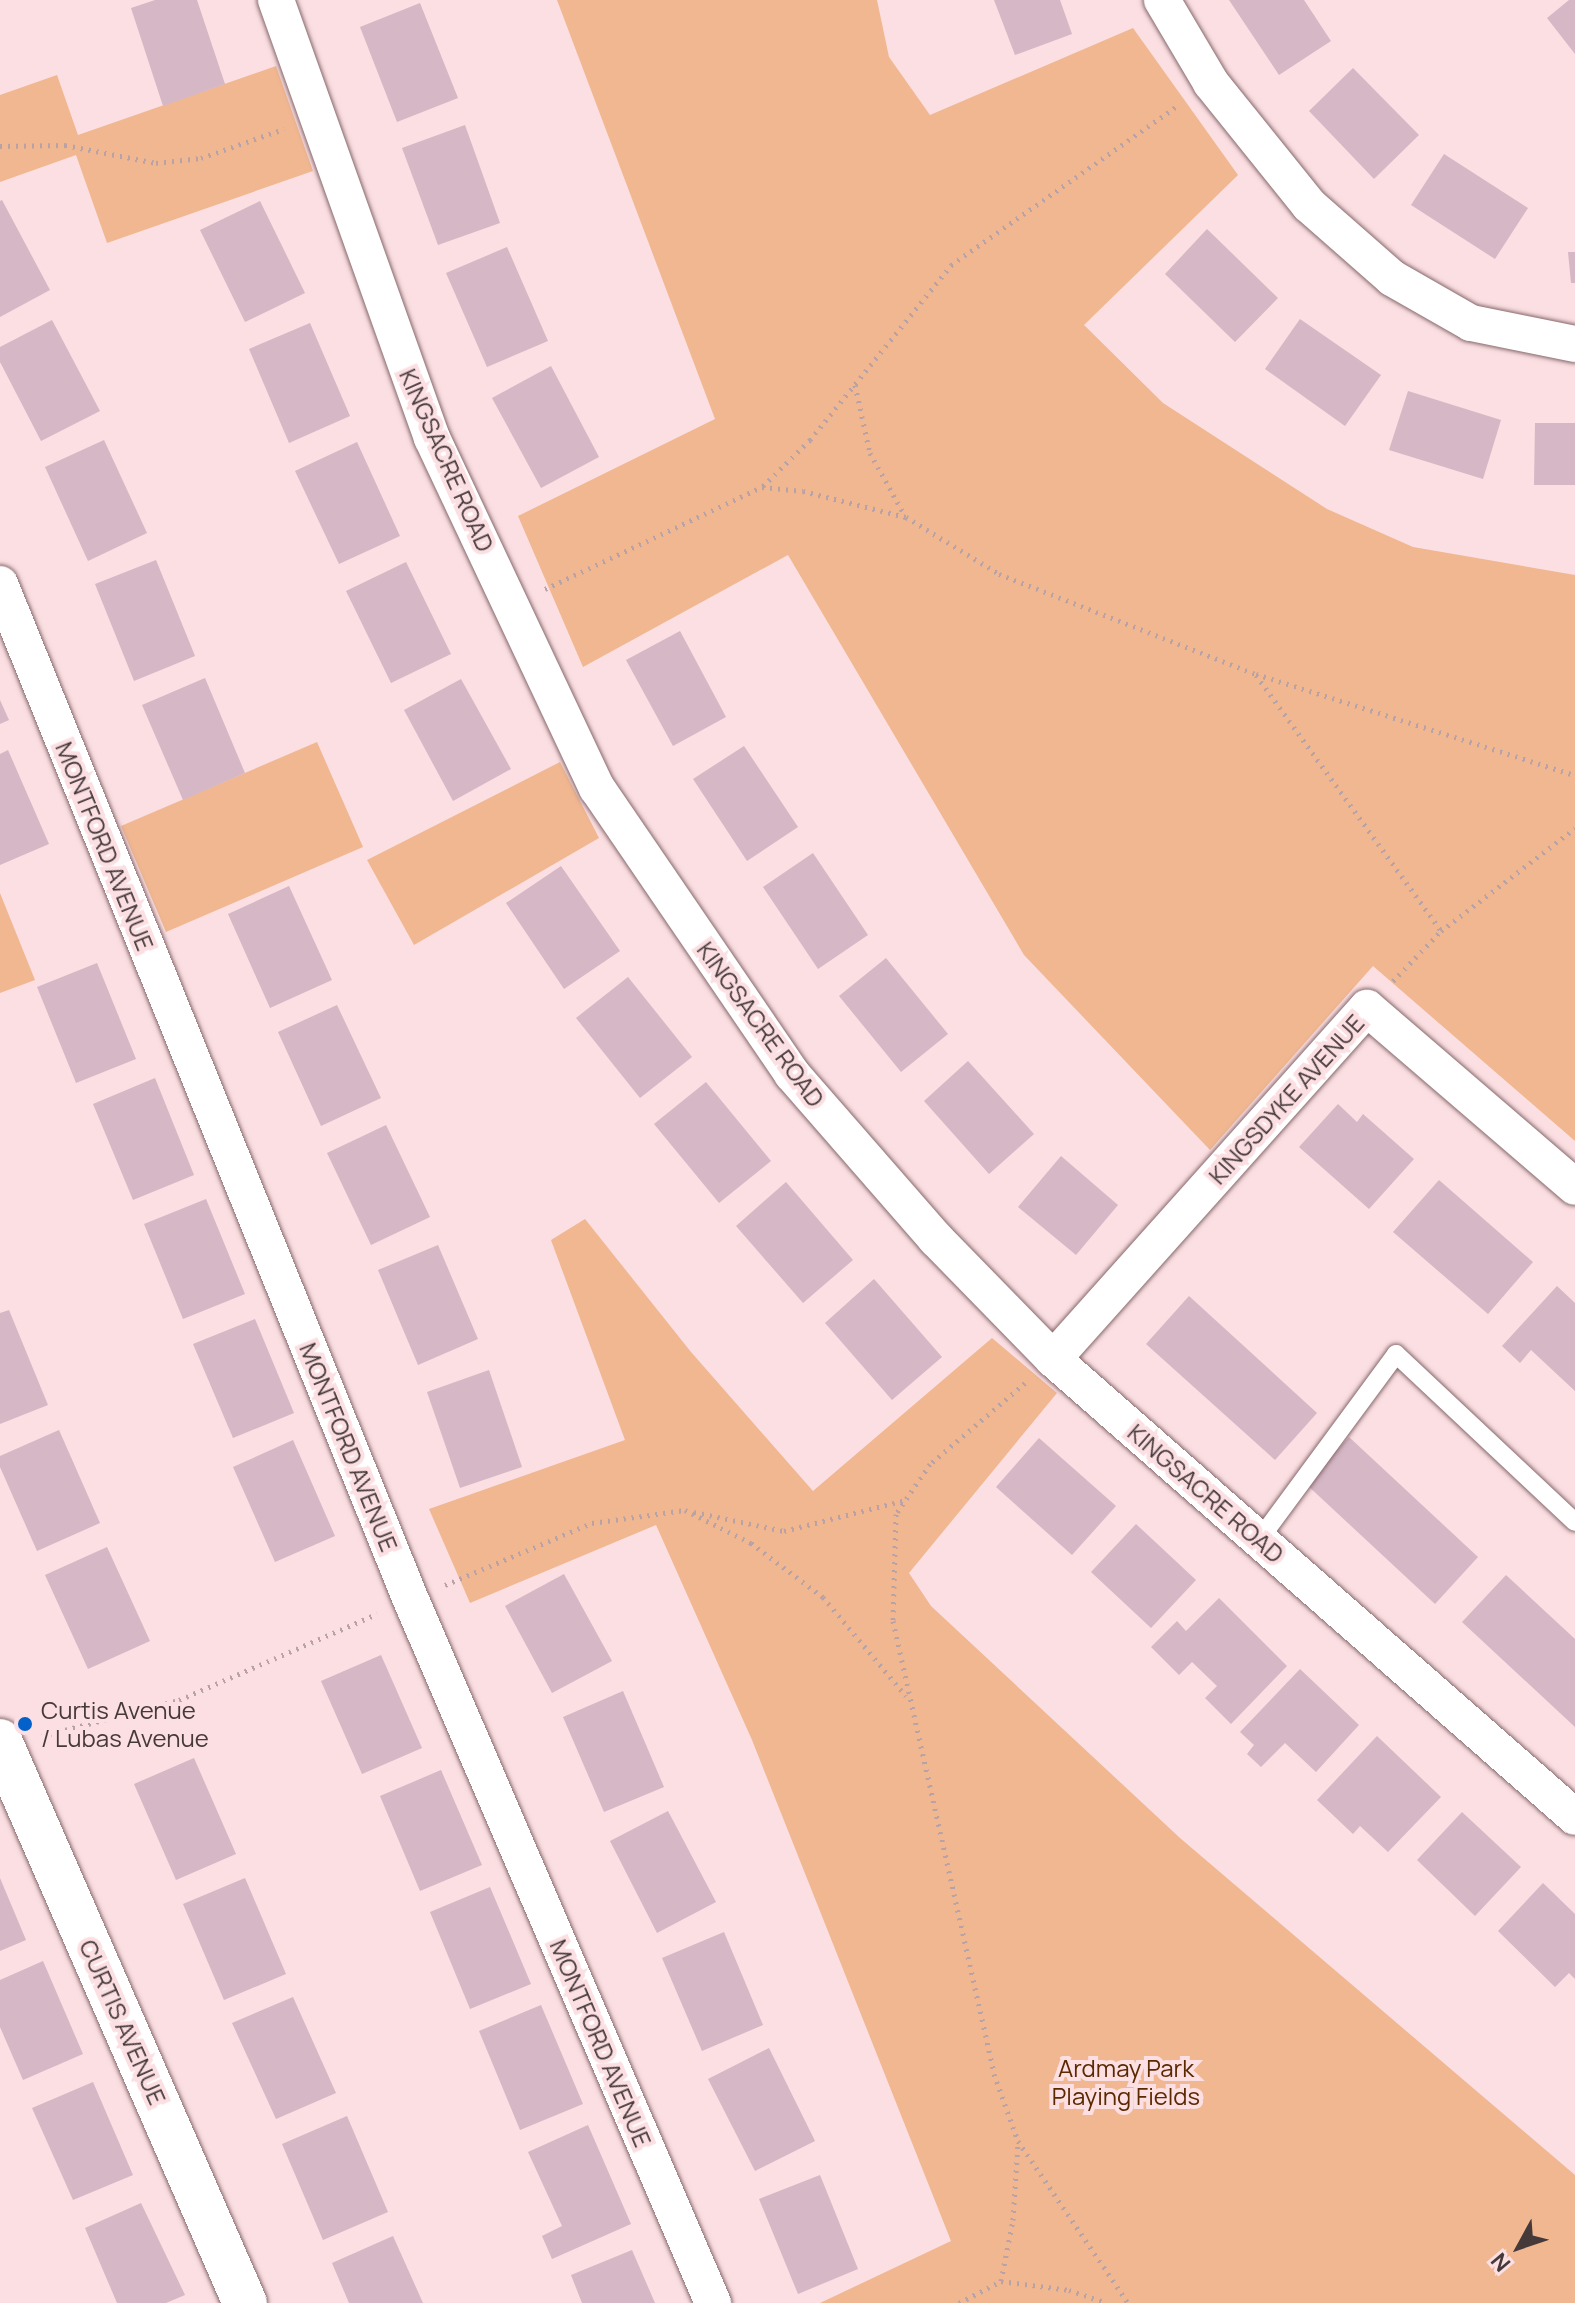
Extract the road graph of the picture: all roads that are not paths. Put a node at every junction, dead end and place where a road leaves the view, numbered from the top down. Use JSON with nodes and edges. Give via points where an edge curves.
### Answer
{"nodes":[{"id":1,"x":276,"y":0,"type":"edge"},
{"id":2,"x":1162,"y":0,"type":"edge"},
{"id":3,"x":1575,"y":344,"type":"edge"},
{"id":4,"x":0,"y":584,"type":"edge"},
{"id":5,"x":1575,"y":1187,"type":"edge"},
{"id":6,"x":1053,"y":1359,"type":"junction"},
{"id":7,"x":1575,"y":1522,"type":"edge"},
{"id":8,"x":1259,"y":1540,"type":"junction"},
{"id":9,"x":1,"y":1744,"type":"edge"},
{"id":10,"x":1575,"y":1817,"type":"edge"},
{"id":11,"x":245,"y":2303,"type":"edge"},
{"id":12,"x":713,"y":2303,"type":"edge"}],
"edges":[{"from":1,"to":6,"type":"street","name":"KINGSACRE ROAD","via":[[432,438],[597,788],[792,1074],[936,1239]]},
{"from":2,"to":3,"type":"street","via":[[1211,83],[1309,205],[1392,278],[1471,323]]},
{"from":4,"to":12,"type":"street","name":"MONTFORD AVENUE","via":[[411,1600]]},
{"from":5,"to":6,"type":"street","name":"KINGSDYKE AVENUE","via":[[1367,1008]]},
{"from":6,"to":8,"type":"street","name":"KINGSACRE ROAD"},
{"from":7,"to":8,"type":"lane","via":[[1396,1354]]},
{"from":8,"to":10,"type":"street","name":"KINGSACRE ROAD"},
{"from":9,"to":11,"type":"street","name":"CURTIS AVENUE"}]}
